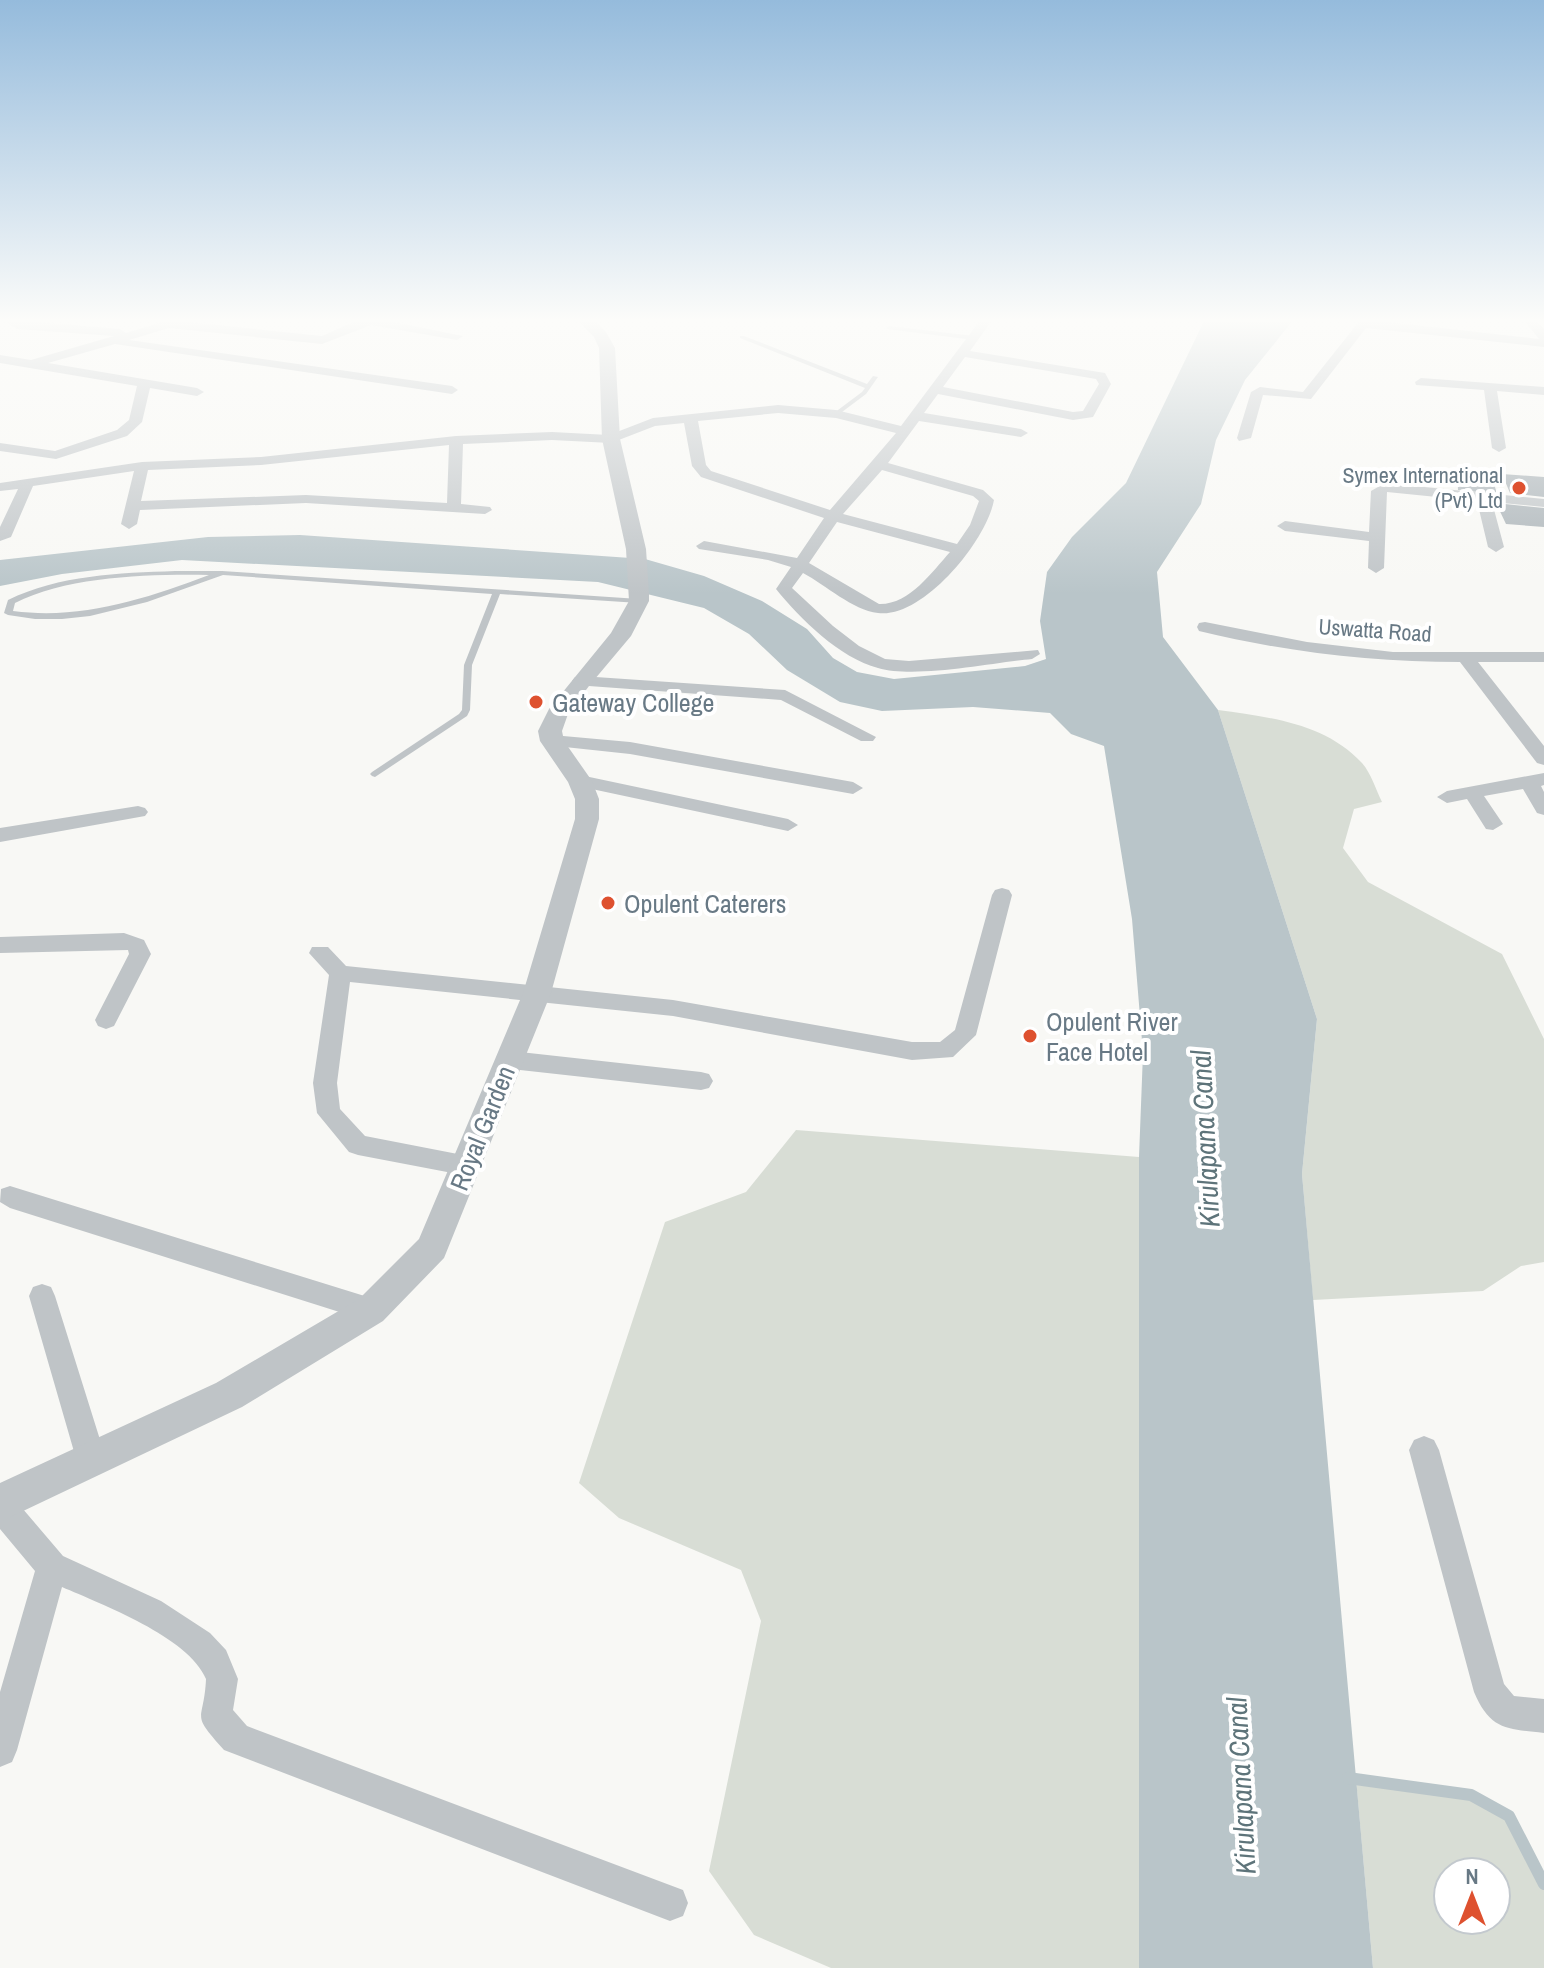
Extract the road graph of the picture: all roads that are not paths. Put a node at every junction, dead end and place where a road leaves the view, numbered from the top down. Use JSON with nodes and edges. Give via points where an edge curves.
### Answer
{"nodes":[{"id":1,"x":138,"y":411,"type":"edge"},
{"id":2,"x":610,"y":411,"type":"edge"},
{"id":3,"x":764,"y":411,"type":"edge"},
{"id":4,"x":808,"y":411,"type":"edge"},
{"id":5,"x":840,"y":411,"type":"edge"},
{"id":6,"x":919,"y":411,"type":"edge"},
{"id":7,"x":1046,"y":411,"type":"edge"},
{"id":8,"x":1090,"y":411,"type":"edge"},
{"id":9,"x":1253,"y":411,"type":"edge"},
{"id":10,"x":1493,"y":411,"type":"edge"},
{"id":11,"x":836,"y":414,"type":"junction"},
{"id":12,"x":690,"y":416,"type":"junction"},
{"id":13,"x":915,"y":416,"type":"junction"},
{"id":14,"x":903,"y":431,"type":"junction"},
{"id":15,"x":1021,"y":433,"type":"dead end"},
{"id":16,"x":1244,"y":438,"type":"dead end"},
{"id":17,"x":611,"y":439,"type":"junction"},
{"id":18,"x":456,"y":440,"type":"junction"},
{"id":19,"x":0,"y":447,"type":"edge"},
{"id":20,"x":1499,"y":448,"type":"dead end"},
{"id":21,"x":879,"y":465,"type":"junction"},
{"id":22,"x":142,"y":466,"type":"junction"},
{"id":23,"x":27,"y":484,"type":"junction"},
{"id":24,"x":0,"y":487,"type":"edge"},
{"id":25,"x":1483,"y":496,"type":"junction"},
{"id":26,"x":1544,"y":503,"type":"edge"},
{"id":27,"x":133,"y":506,"type":"junction"},
{"id":28,"x":454,"y":507,"type":"junction"},
{"id":29,"x":485,"y":510,"type":"dead end"},
{"id":30,"x":833,"y":516,"type":"junction"},
{"id":31,"x":129,"y":524,"type":"dead end"},
{"id":32,"x":1285,"y":526,"type":"dead end"},
{"id":33,"x":3,"y":537,"type":"dead end"},
{"id":34,"x":1377,"y":537,"type":"junction"},
{"id":35,"x":704,"y":546,"type":"dead end"},
{"id":36,"x":1496,"y":547,"type":"dead end"},
{"id":37,"x":961,"y":550,"type":"junction"},
{"id":38,"x":799,"y":564,"type":"junction"},
{"id":39,"x":1376,"y":568,"type":"dead end"},
{"id":40,"x":222,"y":573,"type":"junction"},
{"id":41,"x":496,"y":593,"type":"junction"},
{"id":42,"x":639,"y":598,"type":"junction"},
{"id":43,"x":1205,"y":627,"type":"dead end"},
{"id":44,"x":1032,"y":654,"type":"dead end"},
{"id":45,"x":1465,"y":657,"type":"junction"},
{"id":46,"x":1544,"y":657,"type":"edge"},
{"id":47,"x":581,"y":681,"type":"junction"},
{"id":48,"x":867,"y":737,"type":"dead end"},
{"id":49,"x":552,"y":741,"type":"junction"},
{"id":50,"x":1544,"y":759,"type":"edge"},
{"id":51,"x":375,"y":774,"type":"dead end"},
{"id":52,"x":1536,"y":780,"type":"edge"},
{"id":53,"x":580,"y":781,"type":"junction"},
{"id":54,"x":853,"y":788,"type":"dead end"},
{"id":55,"x":1472,"y":792,"type":"junction"},
{"id":56,"x":1447,"y":797,"type":"dead end"},
{"id":57,"x":1544,"y":809,"type":"edge"},
{"id":58,"x":138,"y":812,"type":"dead end"},
{"id":59,"x":1493,"y":824,"type":"dead end"},
{"id":60,"x":788,"y":825,"type":"dead end"},
{"id":61,"x":0,"y":835,"type":"edge"},
{"id":62,"x":1002,"y":895,"type":"dead end"},
{"id":63,"x":0,"y":945,"type":"edge"},
{"id":64,"x":320,"y":953,"type":"dead end"},
{"id":65,"x":340,"y":973,"type":"junction"},
{"id":66,"x":537,"y":993,"type":"junction"},
{"id":67,"x":106,"y":1020,"type":"dead end"},
{"id":68,"x":511,"y":1060,"type":"junction"},
{"id":69,"x":701,"y":1081,"type":"dead end"},
{"id":70,"x":468,"y":1166,"type":"junction"},
{"id":71,"x":10,"y":1197,"type":"dead end"},
{"id":72,"x":42,"y":1296,"type":"dead end"},
{"id":73,"x":371,"y":1310,"type":"junction"},
{"id":74,"x":1424,"y":1450,"type":"dead end"},
{"id":75,"x":92,"y":1462,"type":"junction"},
{"id":76,"x":0,"y":1504,"type":"edge"},
{"id":77,"x":52,"y":1567,"type":"junction"},
{"id":78,"x":1544,"y":1716,"type":"edge"},
{"id":79,"x":3,"y":1736,"type":"edge"},
{"id":80,"x":670,"y":1903,"type":"dead end"}],
"edges":[{"from":1,"to":19,"type":"street","via":[[135,422],[122,433],[56,455]]},
{"from":2,"to":17,"type":"street"},
{"from":3,"to":12,"type":"street"},
{"from":4,"to":11,"type":"street"},
{"from":5,"to":11,"type":"lane"},
{"from":6,"to":13,"type":"street"},
{"from":7,"to":8,"type":"street","via":[[1073,416]]},
{"from":9,"to":16,"type":"street"},
{"from":10,"to":20,"type":"street"},
{"from":11,"to":14,"type":"street"},
{"from":12,"to":17,"type":"street","via":[[653,422]]},
{"from":12,"to":30,"type":"street","via":[[699,466],[706,474]]},
{"from":13,"to":14,"type":"street"},
{"from":13,"to":15,"type":"street"},
{"from":14,"to":21,"type":"street"},
{"from":17,"to":18,"type":"street"},
{"from":17,"to":42,"type":"street","via":[[636,549]]},
{"from":18,"to":22,"type":"street","via":[[261,461]]},
{"from":18,"to":28,"type":"street"},
{"from":21,"to":30,"type":"street"},
{"from":21,"to":37,"type":"street","via":[[987,500]]},
{"from":22,"to":23,"type":"street"},
{"from":22,"to":27,"type":"street"},
{"from":23,"to":24,"type":"street"},
{"from":23,"to":33,"type":"street"},
{"from":25,"to":26,"type":"street"},
{"from":25,"to":34,"type":"street","via":[[1385,487],[1378,491]]},
{"from":25,"to":36,"type":"street"},
{"from":27,"to":28,"type":"street","via":[[306,499]]},
{"from":27,"to":31,"type":"street"},
{"from":28,"to":29,"type":"street"},
{"from":30,"to":37,"type":"street"},
{"from":30,"to":38,"type":"street"},
{"from":32,"to":34,"type":"street"},
{"from":34,"to":39,"type":"street"},
{"from":35,"to":38,"type":"street"},
{"from":37,"to":38,"type":"street","via":[[926,592],[909,605],[891,609],[866,607]]},
{"from":38,"to":44,"type":"street","via":[[784,589],[788,596],[853,650],[881,664]]},
{"from":40,"to":40,"type":"lane","via":[[112,609],[51,616],[8,613],[11,602],[37,589],[183,571]]},
{"from":40,"to":41,"type":"lane"},
{"from":41,"to":42,"type":"lane"},
{"from":41,"to":51,"type":"lane","via":[[468,665],[463,716]]},
{"from":42,"to":47,"type":"street","via":[[620,636]]},
{"from":43,"to":45,"type":"street","name":"Uswatta Road","via":[[1393,657]]},
{"from":45,"to":46,"type":"street","name":"Uswatta Road"},
{"from":45,"to":50,"type":"street"},
{"from":47,"to":48,"type":"street","via":[[785,695]]},
{"from":47,"to":49,"type":"street","via":[[557,714]]},
{"from":49,"to":53,"type":"street","name":"Royal Garden"},
{"from":49,"to":54,"type":"street","via":[[630,748]]},
{"from":52,"to":55,"type":"street"},
{"from":52,"to":57,"type":"street"},
{"from":53,"to":60,"type":"street"},
{"from":53,"to":66,"type":"street","name":"Royal Garden","via":[[587,819]]},
{"from":55,"to":56,"type":"street"},
{"from":55,"to":59,"type":"street"},
{"from":58,"to":61,"type":"street"},
{"from":62,"to":66,"type":"street","via":[[965,1035],[945,1051],[912,1051],[673,1008]]},
{"from":63,"to":67,"type":"street","via":[[136,945],[140,954]]},
{"from":64,"to":65,"type":"street"},
{"from":65,"to":66,"type":"street"},
{"from":65,"to":70,"type":"street","via":[[325,1083],[329,1113],[358,1145]]},
{"from":66,"to":68,"type":"street","name":"Royal Garden"},
{"from":68,"to":69,"type":"street"},
{"from":68,"to":70,"type":"street","name":"Royal Garden"},
{"from":70,"to":73,"type":"street","name":"Royal Garden","via":[[432,1248]]},
{"from":71,"to":73,"type":"street"},
{"from":72,"to":75,"type":"street"},
{"from":73,"to":75,"type":"street","name":"Royal Garden","via":[[229,1395]]},
{"from":74,"to":78,"type":"street","via":[[1490,1692],[1505,1712]]},
{"from":75,"to":76,"type":"street","name":"Royal Garden"},
{"from":76,"to":77,"type":"street"},
{"from":77,"to":79,"type":"street"},
{"from":77,"to":80,"type":"street","via":[[159,1615],[207,1650],[222,1678],[215,1715],[236,1738]]}]}
